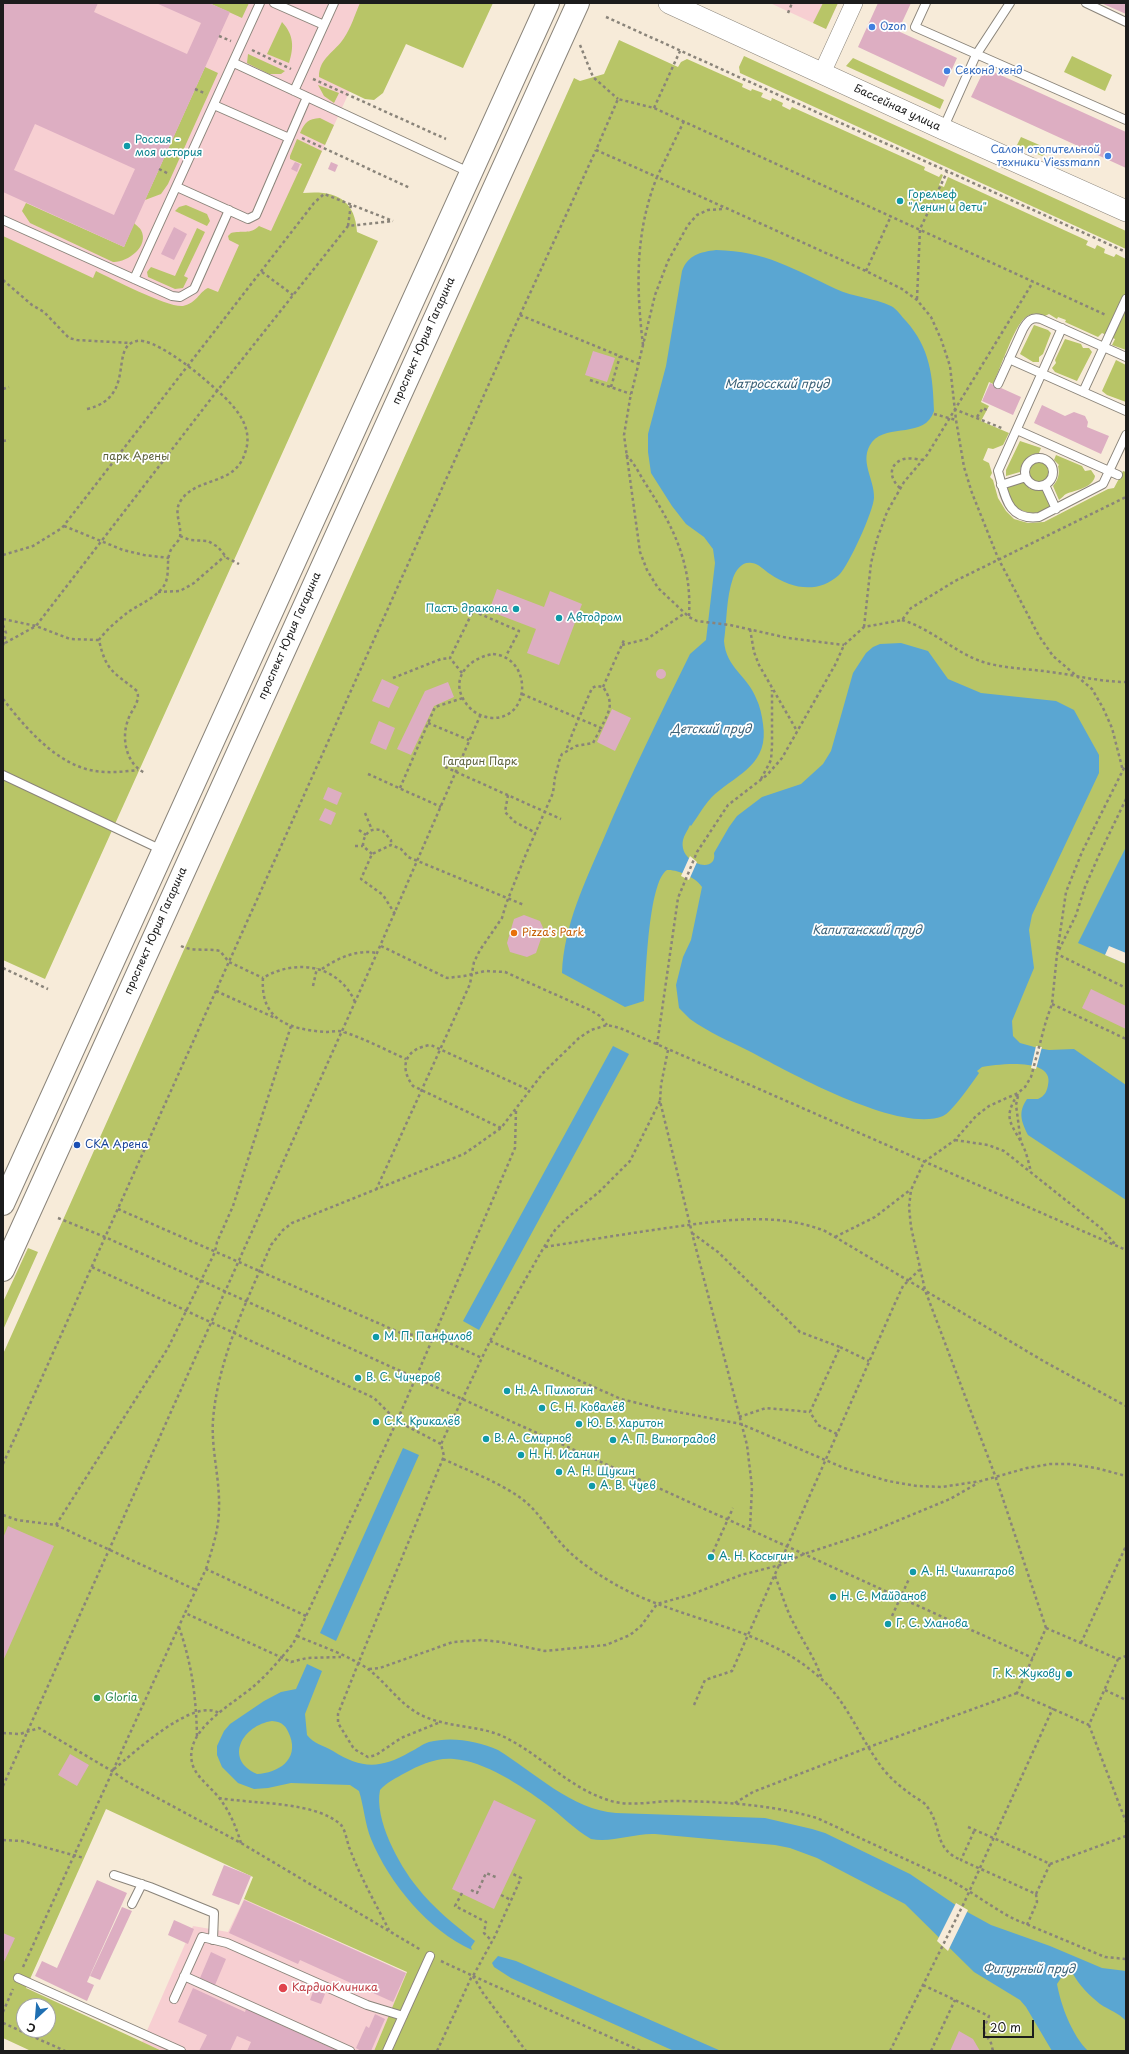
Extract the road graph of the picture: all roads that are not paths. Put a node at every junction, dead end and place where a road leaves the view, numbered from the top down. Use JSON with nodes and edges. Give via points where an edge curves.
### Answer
{"nodes":[{"id":1,"x":260,"y":3,"type":"edge"},
{"id":2,"x":274,"y":3,"type":"edge"},
{"id":3,"x":334,"y":3,"type":"edge"},
{"id":4,"x":548,"y":3,"type":"edge"},
{"id":5,"x":578,"y":3,"type":"edge"},
{"id":6,"x":669,"y":3,"type":"edge"},
{"id":7,"x":854,"y":3,"type":"edge"},
{"id":8,"x":926,"y":3,"type":"edge"},
{"id":9,"x":1010,"y":3,"type":"edge"},
{"id":10,"x":1086,"y":3,"type":"edge"},
{"id":11,"x":1126,"y":22,"type":"edge"},
{"id":12,"x":324,"y":26,"type":"junction"},
{"id":13,"x":976,"y":55,"type":"junction"},
{"id":14,"x":234,"y":63,"type":"junction"},
{"id":15,"x":822,"y":74,"type":"junction"},
{"id":16,"x":294,"y":91,"type":"junction"},
{"id":17,"x":307,"y":97,"type":"junction"},
{"id":18,"x":214,"y":105,"type":"junction"},
{"id":19,"x":1126,"y":120,"type":"edge"},
{"id":20,"x":943,"y":129,"type":"junction"},
{"id":21,"x":290,"y":136,"type":"junction"},
{"id":22,"x":471,"y":173,"type":"junction"},
{"id":23,"x":177,"y":187,"type":"junction"},
{"id":24,"x":229,"y":210,"type":"junction"},
{"id":25,"x":1126,"y":211,"type":"edge"},
{"id":26,"x":3,"y":220,"type":"edge"},
{"id":27,"x":134,"y":279,"type":"junction"},
{"id":28,"x":1126,"y":299,"type":"edge"},
{"id":29,"x":1062,"y":328,"type":"junction"},
{"id":30,"x":1103,"y":346,"type":"junction"},
{"id":31,"x":1126,"y":357,"type":"edge"},
{"id":32,"x":1010,"y":359,"type":"junction"},
{"id":33,"x":1042,"y":373,"type":"junction"},
{"id":34,"x":998,"y":384,"type":"dead end"},
{"id":35,"x":1083,"y":392,"type":"junction"},
{"id":36,"x":1126,"y":411,"type":"edge"},
{"id":37,"x":1013,"y":431,"type":"junction"},
{"id":38,"x":1126,"y":438,"type":"edge"},
{"id":39,"x":1051,"y":445,"type":"junction"},
{"id":40,"x":1045,"y":459,"type":"junction"},
{"id":41,"x":1114,"y":473,"type":"junction"},
{"id":42,"x":1026,"y":477,"type":"junction"},
{"id":43,"x":1001,"y":485,"type":"junction"},
{"id":44,"x":1045,"y":485,"type":"junction"},
{"id":45,"x":1056,"y":509,"type":"junction"},
{"id":46,"x":3,"y":775,"type":"edge"},
{"id":47,"x":163,"y":851,"type":"junction"},
{"id":48,"x":3,"y":1204,"type":"edge"},
{"id":49,"x":3,"y":1270,"type":"edge"},
{"id":50,"x":114,"y":1875,"type":"dead end"},
{"id":51,"x":142,"y":1884,"type":"junction"},
{"id":52,"x":132,"y":1904,"type":"dead end"},
{"id":53,"x":213,"y":1940,"type":"junction"},
{"id":54,"x":430,"y":1956,"type":"road end"},
{"id":55,"x":184,"y":1976,"type":"junction"},
{"id":56,"x":18,"y":1978,"type":"road end"},
{"id":57,"x":174,"y":1999,"type":"dead end"},
{"id":58,"x":403,"y":2016,"type":"junction"},
{"id":59,"x":181,"y":2051,"type":"edge"},
{"id":60,"x":350,"y":2051,"type":"edge"},
{"id":61,"x":387,"y":2051,"type":"edge"}],
"edges":[{"from":1,"to":14,"type":"lane"},
{"from":2,"to":12,"type":"lane"},
{"from":3,"to":12,"type":"lane"},
{"from":4,"to":22,"type":"main road"},
{"from":5,"to":49,"type":"main road","name":"проспект Юрия Гагарина"},
{"from":6,"to":15,"type":"street","name":"Бассейная улица"},
{"from":7,"to":15,"type":"street"},
{"from":8,"to":13,"type":"lane","via":[[915,27]]},
{"from":9,"to":13,"type":"lane"},
{"from":10,"to":11,"type":"lane"},
{"from":12,"to":16,"type":"lane"},
{"from":13,"to":19,"type":"lane"},
{"from":13,"to":20,"type":"lane"},
{"from":14,"to":16,"type":"lane"},
{"from":14,"to":18,"type":"lane"},
{"from":15,"to":20,"type":"street","name":"Бассейная улица"},
{"from":16,"to":17,"type":"lane"},
{"from":17,"to":21,"type":"lane"},
{"from":17,"to":22,"type":"lane"},
{"from":18,"to":21,"type":"lane"},
{"from":18,"to":23,"type":"lane"},
{"from":20,"to":25,"type":"street","name":"Бассейная улица"},
{"from":21,"to":24,"type":"lane","via":[[256,215],[248,219]]},
{"from":22,"to":47,"type":"main road"},
{"from":23,"to":24,"type":"lane"},
{"from":23,"to":27,"type":"lane"},
{"from":24,"to":27,"type":"lane","via":[[194,289],[180,297],[172,296]]},
{"from":26,"to":27,"type":"lane"},
{"from":28,"to":30,"type":"lane"},
{"from":29,"to":30,"type":"lane"},
{"from":29,"to":32,"type":"lane","via":[[1038,318],[1030,320],[1023,329]]},
{"from":29,"to":33,"type":"lane"},
{"from":30,"to":31,"type":"lane"},
{"from":30,"to":35,"type":"lane"},
{"from":32,"to":33,"type":"lane"},
{"from":32,"to":34,"type":"lane"},
{"from":33,"to":35,"type":"lane"},
{"from":33,"to":37,"type":"lane"},
{"from":35,"to":36,"type":"lane"},
{"from":37,"to":39,"type":"lane"},
{"from":37,"to":43,"type":"lane","via":[[998,472]]},
{"from":38,"to":41,"type":"lane"},
{"from":39,"to":40,"type":"lane"},
{"from":39,"to":41,"type":"lane"},
{"from":40,"to":42,"type":"lane","via":[[1031,461],[1026,469]]},
{"from":40,"to":44,"type":"lane","via":[[1051,464],[1053,471],[1051,480]]},
{"from":41,"to":45,"type":"lane","via":[[1103,484]]},
{"from":42,"to":43,"type":"lane"},
{"from":42,"to":44,"type":"lane","via":[[1034,485]]},
{"from":43,"to":45,"type":"lane","via":[[1009,506],[1020,515],[1039,517]]},
{"from":44,"to":45,"type":"lane"},
{"from":46,"to":47,"type":"lane"},
{"from":47,"to":48,"type":"main road"},
{"from":50,"to":51,"type":"lane"},
{"from":51,"to":52,"type":"lane"},
{"from":51,"to":53,"type":"lane","via":[[214,1913]]},
{"from":53,"to":55,"type":"lane","via":[[202,1937]]},
{"from":53,"to":58,"type":"lane","via":[[227,1943],[367,2005]]},
{"from":54,"to":58,"type":"lane"},
{"from":55,"to":57,"type":"lane"},
{"from":55,"to":60,"type":"lane"},
{"from":56,"to":59,"type":"lane"},
{"from":58,"to":61,"type":"lane"}]}
